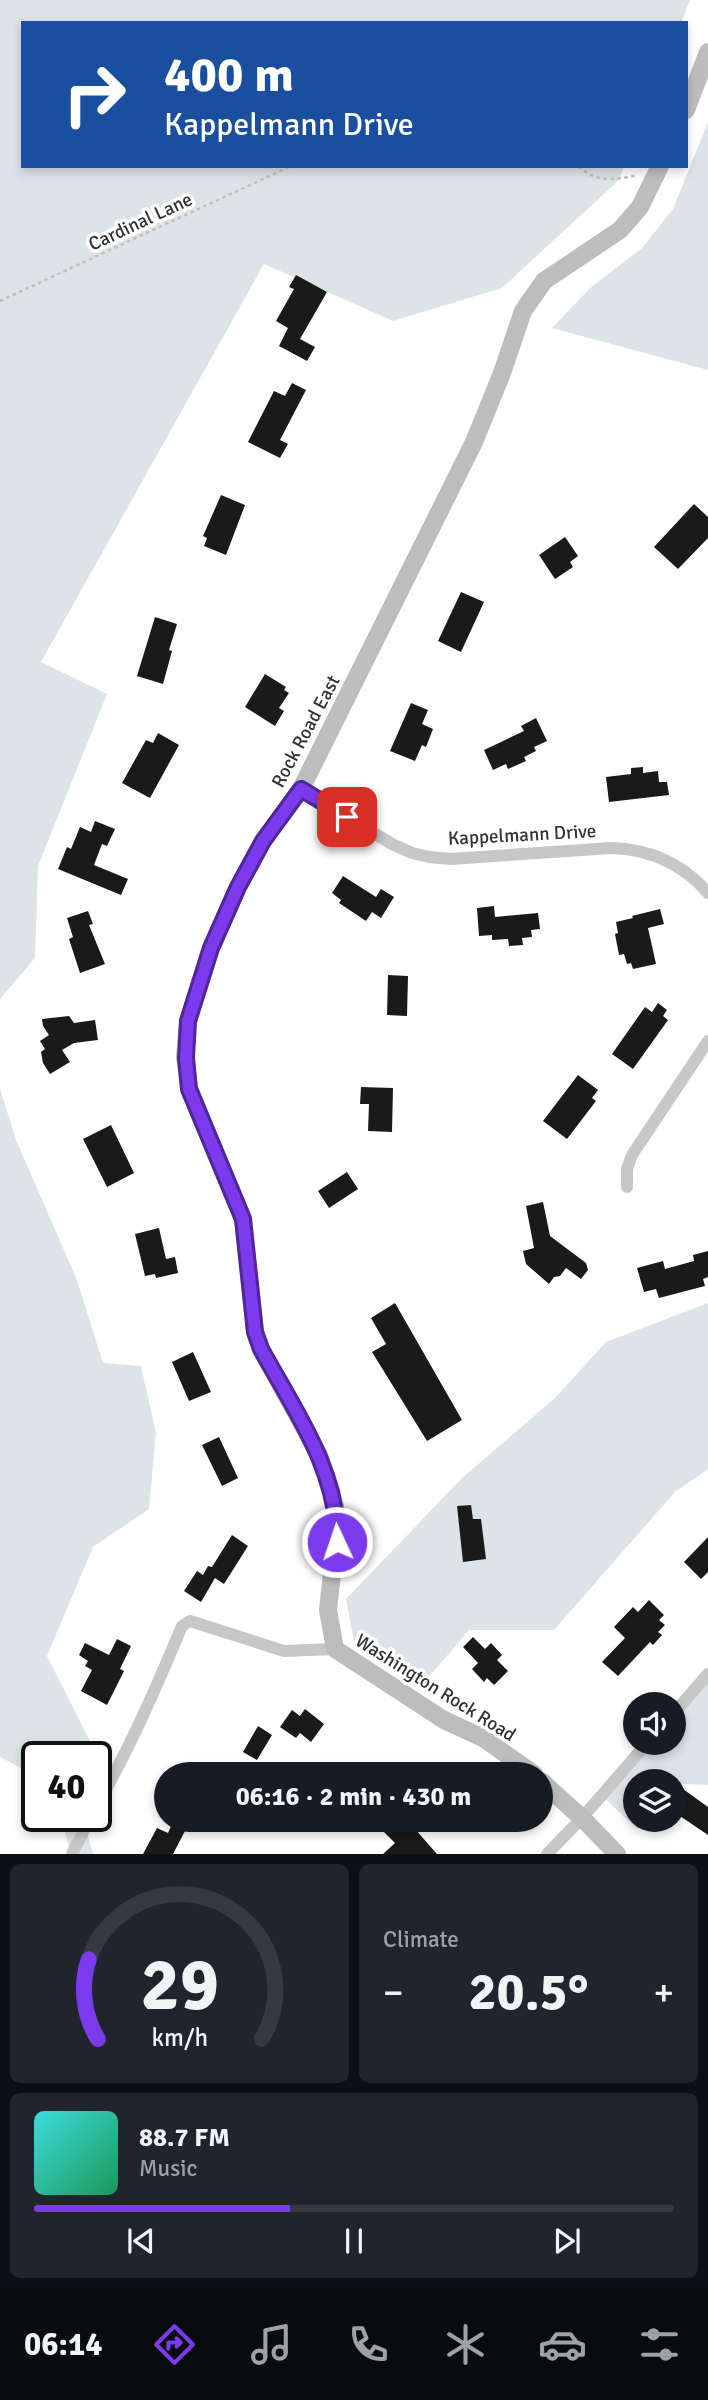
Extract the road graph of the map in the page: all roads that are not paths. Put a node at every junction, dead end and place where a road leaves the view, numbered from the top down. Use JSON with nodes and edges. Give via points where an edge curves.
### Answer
{"nodes":[{"id":1,"x":708,"y":52,"type":"edge"},
{"id":2,"x":688,"y":105,"type":"edge"},
{"id":3,"x":659,"y":169,"type":"edge"},
{"id":4,"x":301,"y":789,"type":"junction"},
{"id":5,"x":708,"y":893,"type":"edge"},
{"id":6,"x":708,"y":1041,"type":"edge"},
{"id":7,"x":627,"y":1187,"type":"dead end"},
{"id":8,"x":335,"y":1649,"type":"junction"},
{"id":9,"x":708,"y":1674,"type":"edge"},
{"id":10,"x":686,"y":1699,"type":"edge"},
{"id":11,"x":637,"y":1755,"type":"edge"},
{"id":12,"x":517,"y":1762,"type":"edge"},
{"id":13,"x":112,"y":1779,"type":"edge"},
{"id":14,"x":553,"y":1792,"type":"edge"},
{"id":15,"x":582,"y":1818,"type":"junction"},
{"id":16,"x":83,"y":1832,"type":"edge"},
{"id":17,"x":72,"y":1854,"type":"edge"},
{"id":18,"x":547,"y":1854,"type":"edge"},
{"id":19,"x":617,"y":1854,"type":"edge"}],
"edges":[{"from":1,"to":2,"type":"street"},
{"from":3,"to":4,"type":"street","name":"Rock Road East","via":[[639,207],[620,230],[544,282],[523,311],[474,442]]},
{"from":4,"to":5,"type":"street","name":"Kappelmann Drive","via":[[412,853],[451,859],[629,848],[667,859]]},
{"from":4,"to":8,"type":"street","name":"Rock Road East","via":[[263,841],[211,948],[188,1021],[186,1058],[189,1089],[243,1219],[255,1332],[319,1455],[333,1499],[337,1542],[328,1610]]},
{"from":6,"to":7,"type":"street","via":[[632,1155],[626,1169]]},
{"from":8,"to":12,"type":"street","name":"Washington Rock Road"},
{"from":8,"to":13,"type":"street","name":"Washington Rock Road","via":[[284,1651],[190,1621],[182,1626]]},
{"from":9,"to":10,"type":"street"},
{"from":11,"to":15,"type":"street"},
{"from":14,"to":15,"type":"street"},
{"from":15,"to":18,"type":"street"},
{"from":15,"to":19,"type":"street"},
{"from":16,"to":17,"type":"street"}]}
